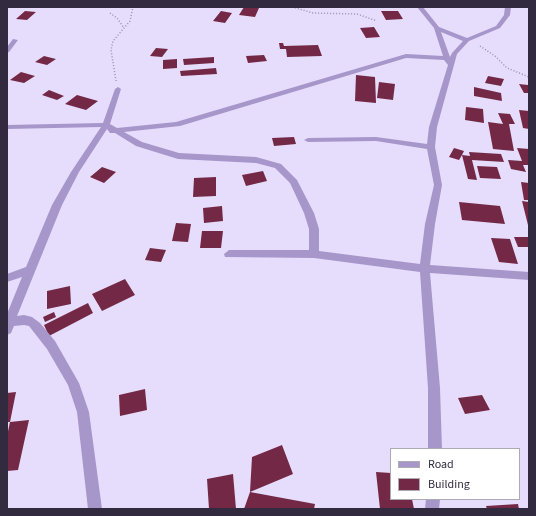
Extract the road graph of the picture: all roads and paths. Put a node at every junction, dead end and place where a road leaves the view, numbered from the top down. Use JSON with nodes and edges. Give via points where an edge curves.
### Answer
{"nodes":[{"id":1,"x":133,"y":7,"type":"edge"},
{"id":2,"x":292,"y":7,"type":"edge"},
{"id":3,"x":420,"y":7,"type":"edge"},
{"id":4,"x":508,"y":7,"type":"edge"},
{"id":5,"x":110,"y":13,"type":"dead end"},
{"id":6,"x":377,"y":21,"type":"dead end"},
{"id":7,"x":124,"y":28,"type":"junction"},
{"id":8,"x":437,"y":28,"type":"junction"},
{"id":9,"x":15,"y":40,"type":"dead end"},
{"id":10,"x":467,"y":40,"type":"junction"},
{"id":11,"x":7,"y":51,"type":"edge"},
{"id":12,"x":447,"y":58,"type":"junction"},
{"id":13,"x":449,"y":66,"type":"junction"},
{"id":14,"x":529,"y":77,"type":"edge"},
{"id":15,"x":118,"y":89,"type":"joint"},
{"id":16,"x":106,"y":125,"type":"junction"},
{"id":17,"x":7,"y":127,"type":"edge"},
{"id":18,"x":114,"y":131,"type":"junction"},
{"id":19,"x":308,"y":140,"type":"dead end"},
{"id":20,"x":430,"y":147,"type":"junction"},
{"id":21,"x":229,"y":254,"type":"dead end"},
{"id":22,"x":314,"y":254,"type":"junction"},
{"id":23,"x":31,"y":269,"type":"junction"},
{"id":24,"x":425,"y":269,"type":"junction"},
{"id":25,"x":529,"y":276,"type":"edge"},
{"id":26,"x":7,"y":278,"type":"edge"},
{"id":27,"x":8,"y":326,"type":"edge"},
{"id":28,"x":435,"y":448,"type":"edge"},
{"id":29,"x":95,"y":509,"type":"edge"}],
"edges":[{"from":1,"to":7,"type":"path","via":[[130,21]]},
{"from":2,"to":6,"type":"path","via":[[313,12],[357,14]]},
{"from":3,"to":8,"type":"street"},
{"from":4,"to":10,"type":"street","via":[[505,20],[498,27]]},
{"from":5,"to":7,"type":"path"},
{"from":7,"to":15,"type":"path","via":[[113,41],[111,50]]},
{"from":8,"to":10,"type":"street"},
{"from":8,"to":12,"type":"street"},
{"from":9,"to":11,"type":"street"},
{"from":10,"to":13,"type":"street","via":[[458,49]]},
{"from":10,"to":14,"type":"path","via":[[489,51],[507,68]]},
{"from":12,"to":13,"type":"street"},
{"from":12,"to":18,"type":"street","via":[[406,56],[177,124]]},
{"from":13,"to":20,"type":"street"},
{"from":15,"to":16,"type":"street"},
{"from":16,"to":17,"type":"street"},
{"from":16,"to":18,"type":"street"},
{"from":16,"to":23,"type":"street","via":[[57,205]]},
{"from":18,"to":22,"type":"street","via":[[139,144],[178,156],[256,160],[278,166],[294,182],[310,213],[314,229]]},
{"from":19,"to":20,"type":"street","via":[[376,139]]},
{"from":20,"to":24,"type":"street","via":[[438,185]]},
{"from":21,"to":22,"type":"street"},
{"from":22,"to":24,"type":"street"},
{"from":23,"to":26,"type":"street"},
{"from":23,"to":27,"type":"street"},
{"from":24,"to":25,"type":"street"},
{"from":24,"to":28,"type":"street","via":[[434,388]]},
{"from":27,"to":29,"type":"street","via":[[24,320],[32,322],[52,345],[73,383],[83,412]]}]}
